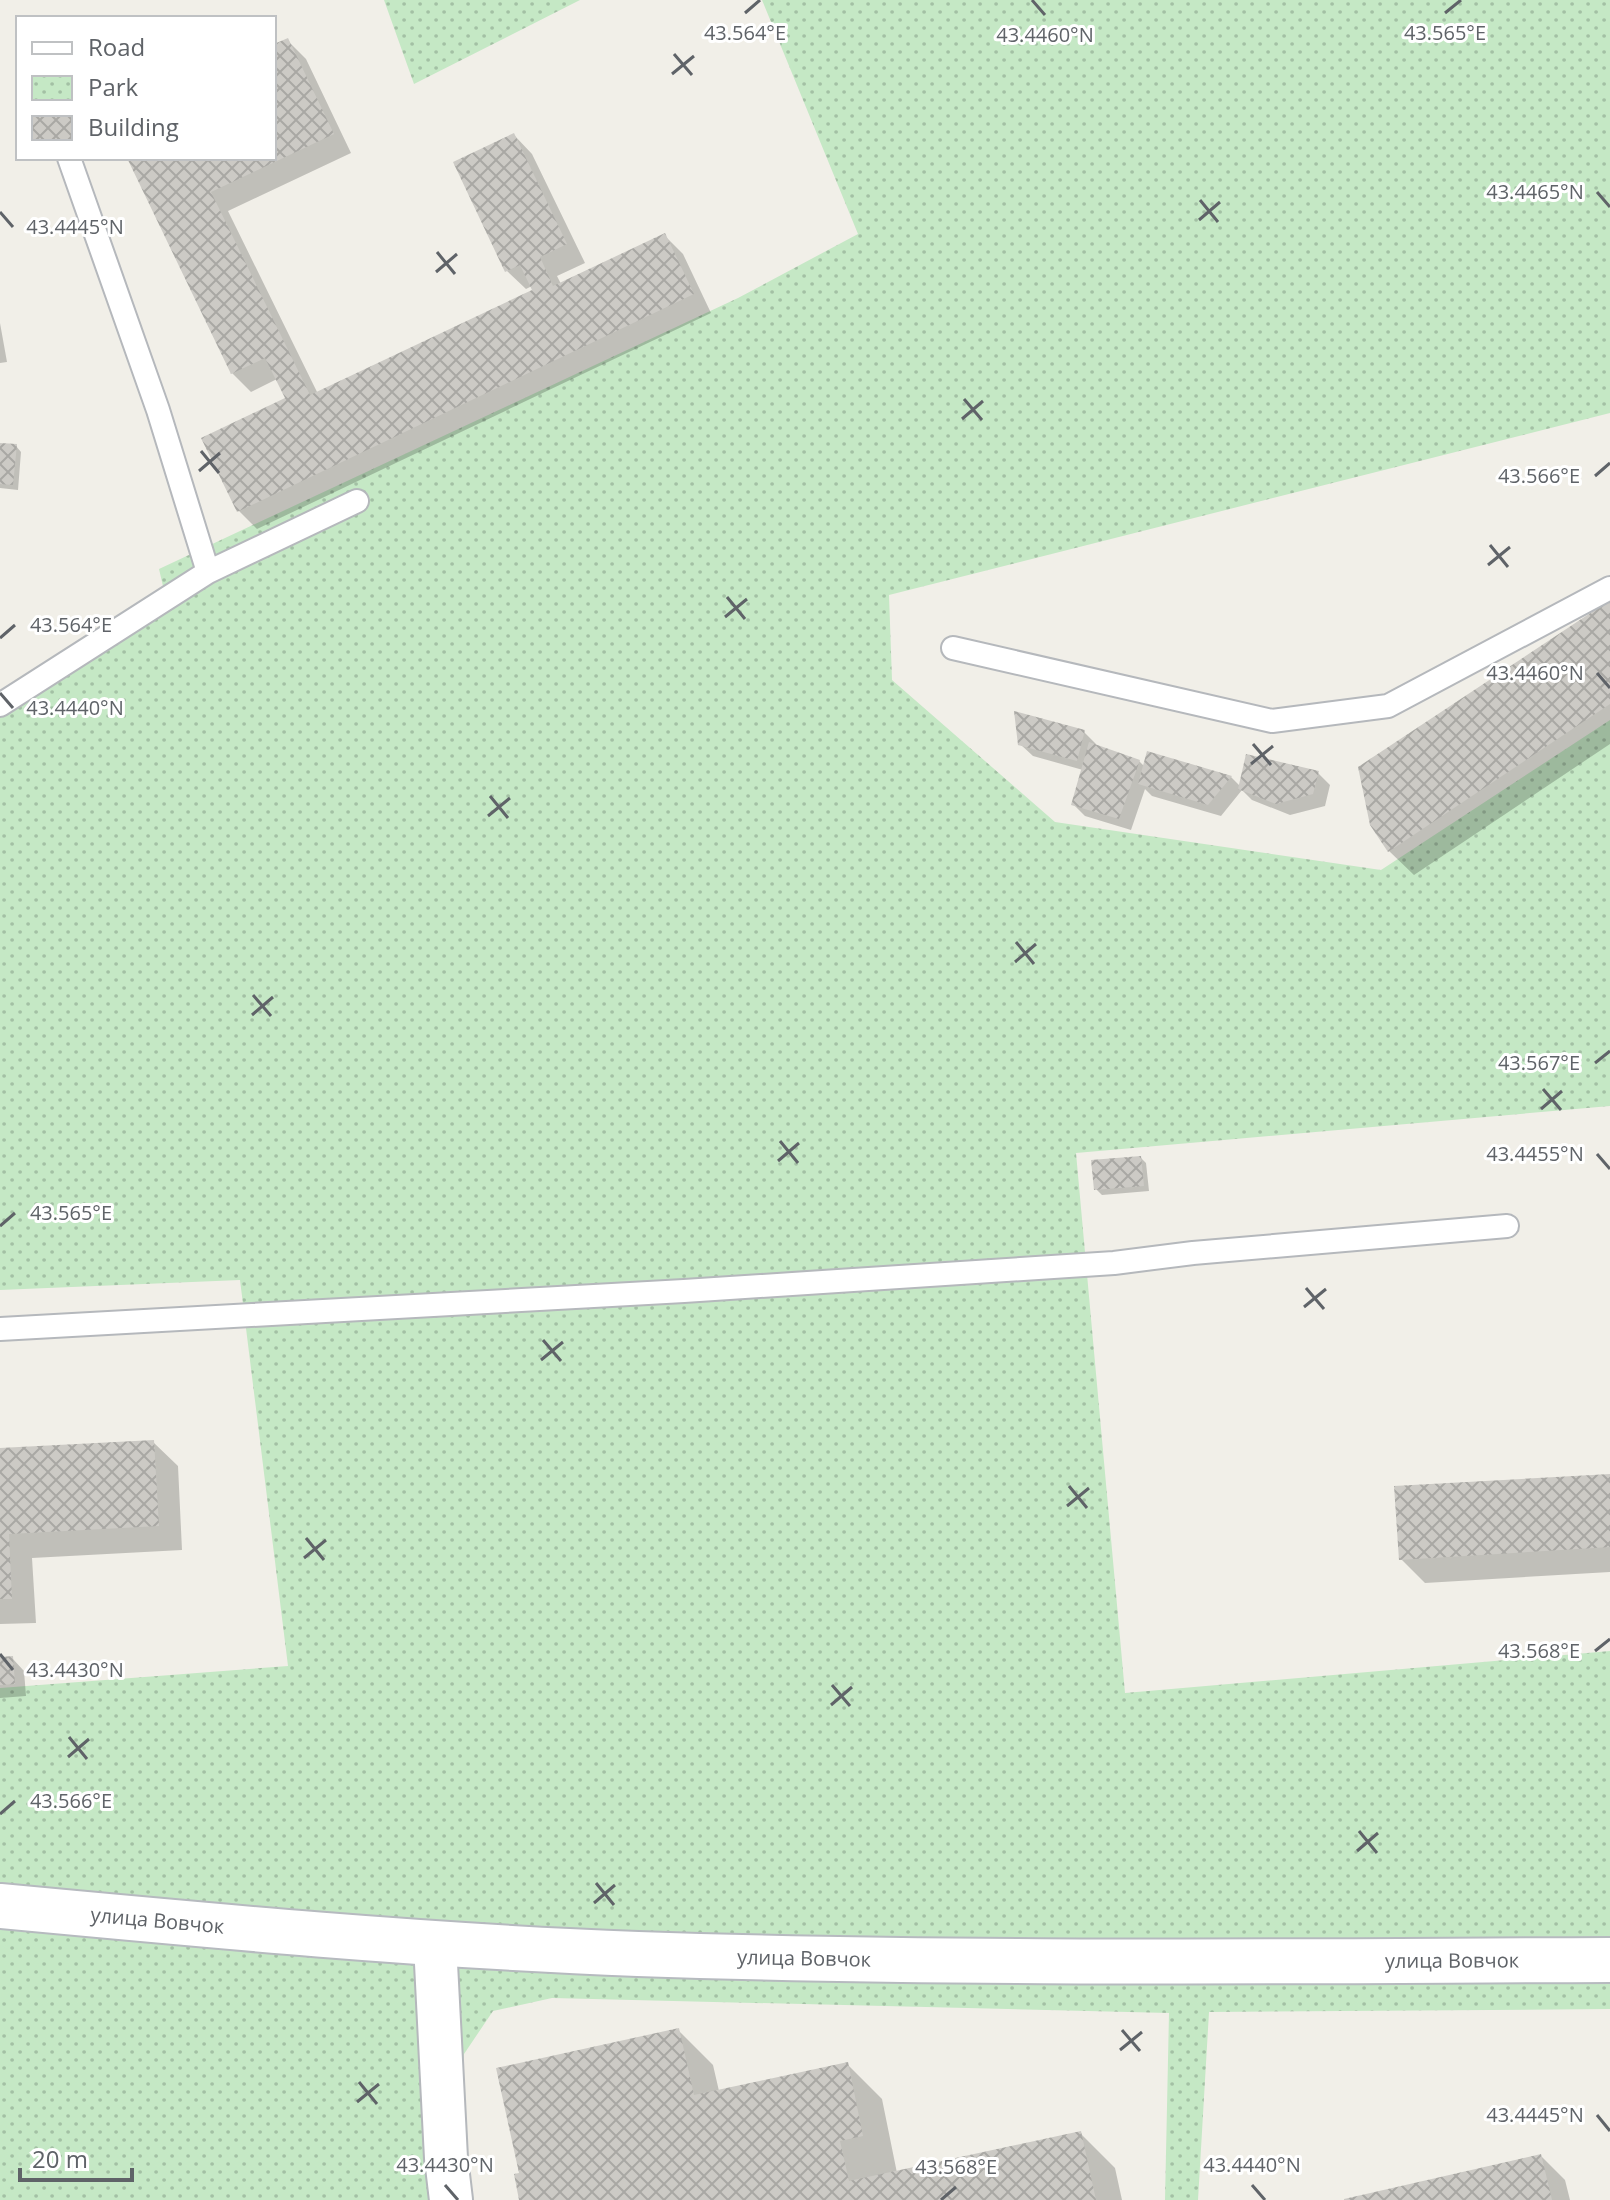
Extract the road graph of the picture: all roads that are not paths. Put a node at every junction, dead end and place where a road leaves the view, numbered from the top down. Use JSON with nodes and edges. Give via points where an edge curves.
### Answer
{"nodes":[{"id":1,"x":70,"y":160,"type":"edge"},
{"id":2,"x":357,"y":501,"type":"dead end"},
{"id":3,"x":208,"y":572,"type":"junction"},
{"id":4,"x":1610,"y":588,"type":"edge"},
{"id":5,"x":953,"y":648,"type":"dead end"},
{"id":6,"x":0,"y":705,"type":"edge"},
{"id":7,"x":1507,"y":1226,"type":"dead end"},
{"id":8,"x":0,"y":1329,"type":"edge"},
{"id":9,"x":0,"y":1906,"type":"edge"},
{"id":10,"x":435,"y":1944,"type":"junction"},
{"id":11,"x":1610,"y":1960,"type":"edge"},
{"id":12,"x":451,"y":2200,"type":"edge"}],
"edges":[{"from":1,"to":3,"type":"lane","via":[[158,410]]},
{"from":2,"to":3,"type":"lane"},
{"from":3,"to":6,"type":"lane"},
{"from":4,"to":5,"type":"lane","via":[[1388,706],[1272,721]]},
{"from":7,"to":8,"type":"lane","via":[[1098,1265]]},
{"from":9,"to":10,"type":"street","name":"улица Вовчок"},
{"from":10,"to":11,"type":"street","name":"улица Вовчок","via":[[899,1960]]},
{"from":10,"to":12,"type":"street"}]}
